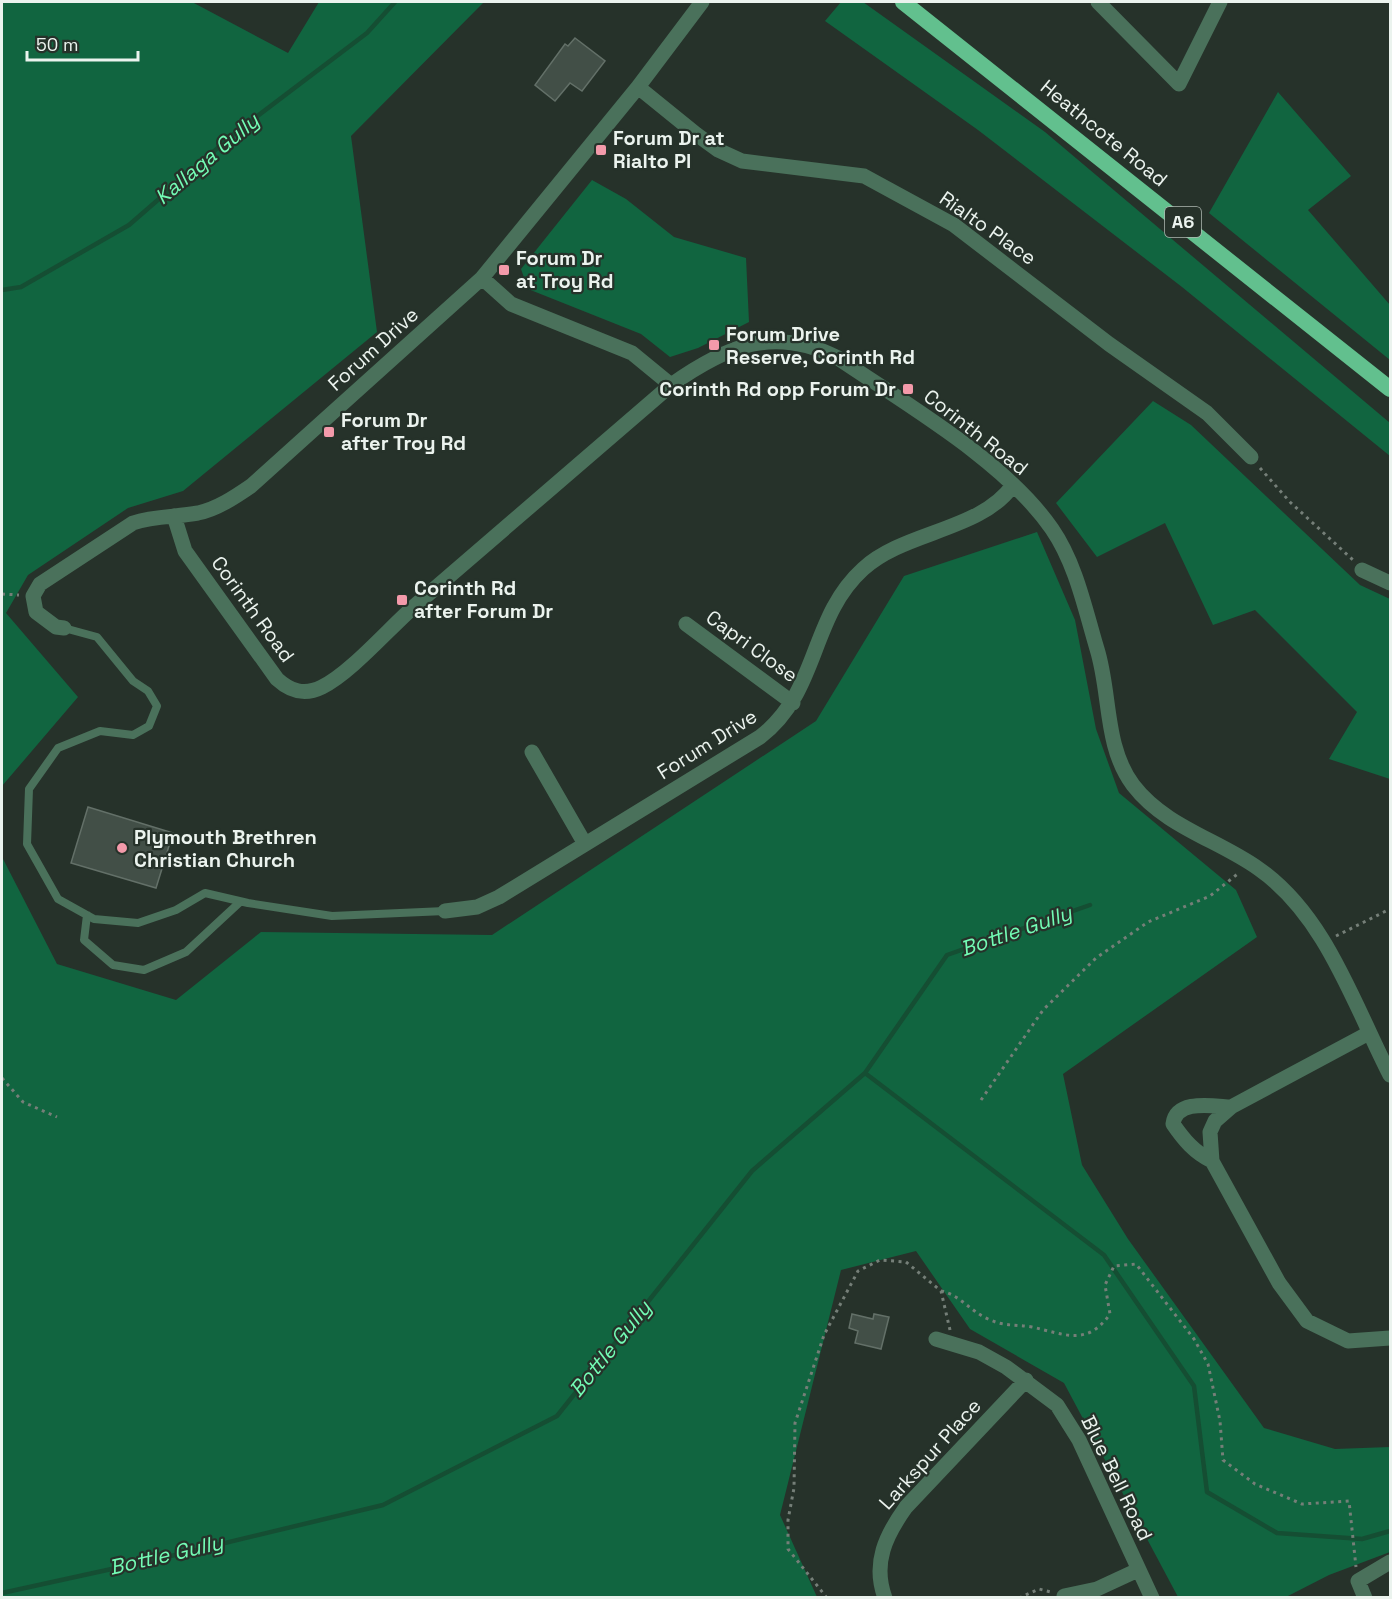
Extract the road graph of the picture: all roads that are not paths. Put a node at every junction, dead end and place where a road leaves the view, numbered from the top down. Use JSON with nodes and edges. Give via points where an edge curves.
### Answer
{"nodes":[{"id":1,"x":702,"y":2,"type":"edge"},
{"id":2,"x":903,"y":2,"type":"edge"},
{"id":3,"x":1098,"y":2,"type":"edge"},
{"id":4,"x":1220,"y":2,"type":"edge"},
{"id":5,"x":638,"y":87,"type":"junction"},
{"id":6,"x":482,"y":278,"type":"junction"},
{"id":7,"x":671,"y":385,"type":"junction"},
{"id":8,"x":1390,"y":388,"type":"edge"},
{"id":9,"x":1251,"y":458,"type":"road end"},
{"id":10,"x":1012,"y":485,"type":"junction"},
{"id":11,"x":174,"y":516,"type":"junction"},
{"id":12,"x":1362,"y":570,"type":"road end"},
{"id":13,"x":1390,"y":583,"type":"edge"},
{"id":14,"x":686,"y":624,"type":"dead end"},
{"id":15,"x":63,"y":628,"type":"joint"},
{"id":16,"x":793,"y":703,"type":"junction"},
{"id":17,"x":532,"y":752,"type":"dead end"},
{"id":18,"x":585,"y":844,"type":"junction"},
{"id":19,"x":240,"y":902,"type":"junction"},
{"id":20,"x":445,"y":911,"type":"joint"},
{"id":21,"x":87,"y":915,"type":"junction"},
{"id":22,"x":1369,"y":1034,"type":"junction"},
{"id":23,"x":1390,"y":1075,"type":"edge"},
{"id":24,"x":1231,"y":1107,"type":"junction"},
{"id":25,"x":1212,"y":1161,"type":"junction"},
{"id":26,"x":1390,"y":1338,"type":"edge"},
{"id":27,"x":936,"y":1339,"type":"dead end"},
{"id":28,"x":1026,"y":1380,"type":"junction"},
{"id":29,"x":1390,"y":1562,"type":"edge"},
{"id":30,"x":1138,"y":1570,"type":"junction"},
{"id":31,"x":1064,"y":1596,"type":"edge"},
{"id":32,"x":885,"y":1598,"type":"edge"},
{"id":33,"x":1152,"y":1598,"type":"edge"},
{"id":34,"x":1365,"y":1598,"type":"edge"}],
"edges":[{"from":1,"to":5,"type":"street","name":"Forum Drive"},
{"from":2,"to":8,"type":"highway","name":"Heathcote Road","number":"A6"},
{"from":3,"to":4,"type":"street","via":[[1179,84]]},
{"from":5,"to":6,"type":"street","name":"Forum Drive"},
{"from":5,"to":9,"type":"street","name":"Rialto Place","via":[[718,150],[742,161],[864,176],[954,225],[1109,344],[1208,413]]},
{"from":6,"to":7,"type":"street","via":[[511,304],[632,353]]},
{"from":6,"to":11,"type":"street","name":"Forum Drive","via":[[251,486],[217,506]]},
{"from":7,"to":10,"type":"street","name":"Corinth Road","via":[[722,353],[750,344],[778,341],[816,347],[938,427]]},
{"from":7,"to":11,"type":"street","name":"Corinth Road","via":[[338,676],[310,692],[296,692],[277,678],[185,551]]},
{"from":10,"to":16,"type":"street","name":"Forum Drive","via":[[979,513],[902,545],[864,568],[834,604],[803,687]]},
{"from":10,"to":22,"type":"street","name":"Corinth Road","via":[[1052,529],[1067,556],[1099,655],[1111,734],[1134,786],[1196,835],[1250,864],[1282,889],[1314,926]]},
{"from":11,"to":15,"type":"street","name":"Forum Drive","via":[[133,523],[40,584],[33,596],[36,612]]},
{"from":12,"to":13,"type":"street"},
{"from":14,"to":16,"type":"street","name":"Capri Close"},
{"from":15,"to":21,"type":"lane","via":[[97,637],[133,681],[148,690],[157,706],[149,726],[134,735],[100,731],[58,748],[29,789],[27,844],[58,899]]},
{"from":16,"to":18,"type":"street","name":"Forum Drive","via":[[760,737]]},
{"from":17,"to":18,"type":"street"},
{"from":18,"to":20,"type":"street","name":"Forum Drive","via":[[488,903]]},
{"from":19,"to":20,"type":"lane","via":[[332,916]]},
{"from":19,"to":21,"type":"lane","via":[[205,893],[176,910],[138,923]]},
{"from":19,"to":21,"type":"lane","via":[[186,952],[144,970],[113,965],[84,940]]},
{"from":22,"to":23,"type":"street","name":"Corinth Road"},
{"from":22,"to":24,"type":"street"},
{"from":24,"to":25,"type":"street","via":[[1215,1121],[1210,1132]]},
{"from":24,"to":25,"type":"street","via":[[1188,1107],[1179,1110],[1174,1118],[1173,1124],[1197,1154]]},
{"from":25,"to":26,"type":"street","via":[[1279,1283],[1307,1321],[1348,1341]]},
{"from":27,"to":28,"type":"street","name":"Blue Bell Road","via":[[979,1352]]},
{"from":28,"to":30,"type":"street","name":"Blue Bell Road","via":[[1057,1405],[1079,1440]]},
{"from":28,"to":32,"type":"street","name":"Larkspur Place","via":[[895,1522],[879,1565]]},
{"from":29,"to":34,"type":"street","via":[[1358,1581]]},
{"from":30,"to":31,"type":"street","via":[[1097,1589]]},
{"from":30,"to":33,"type":"street","name":"Blue Bell Road"}]}
